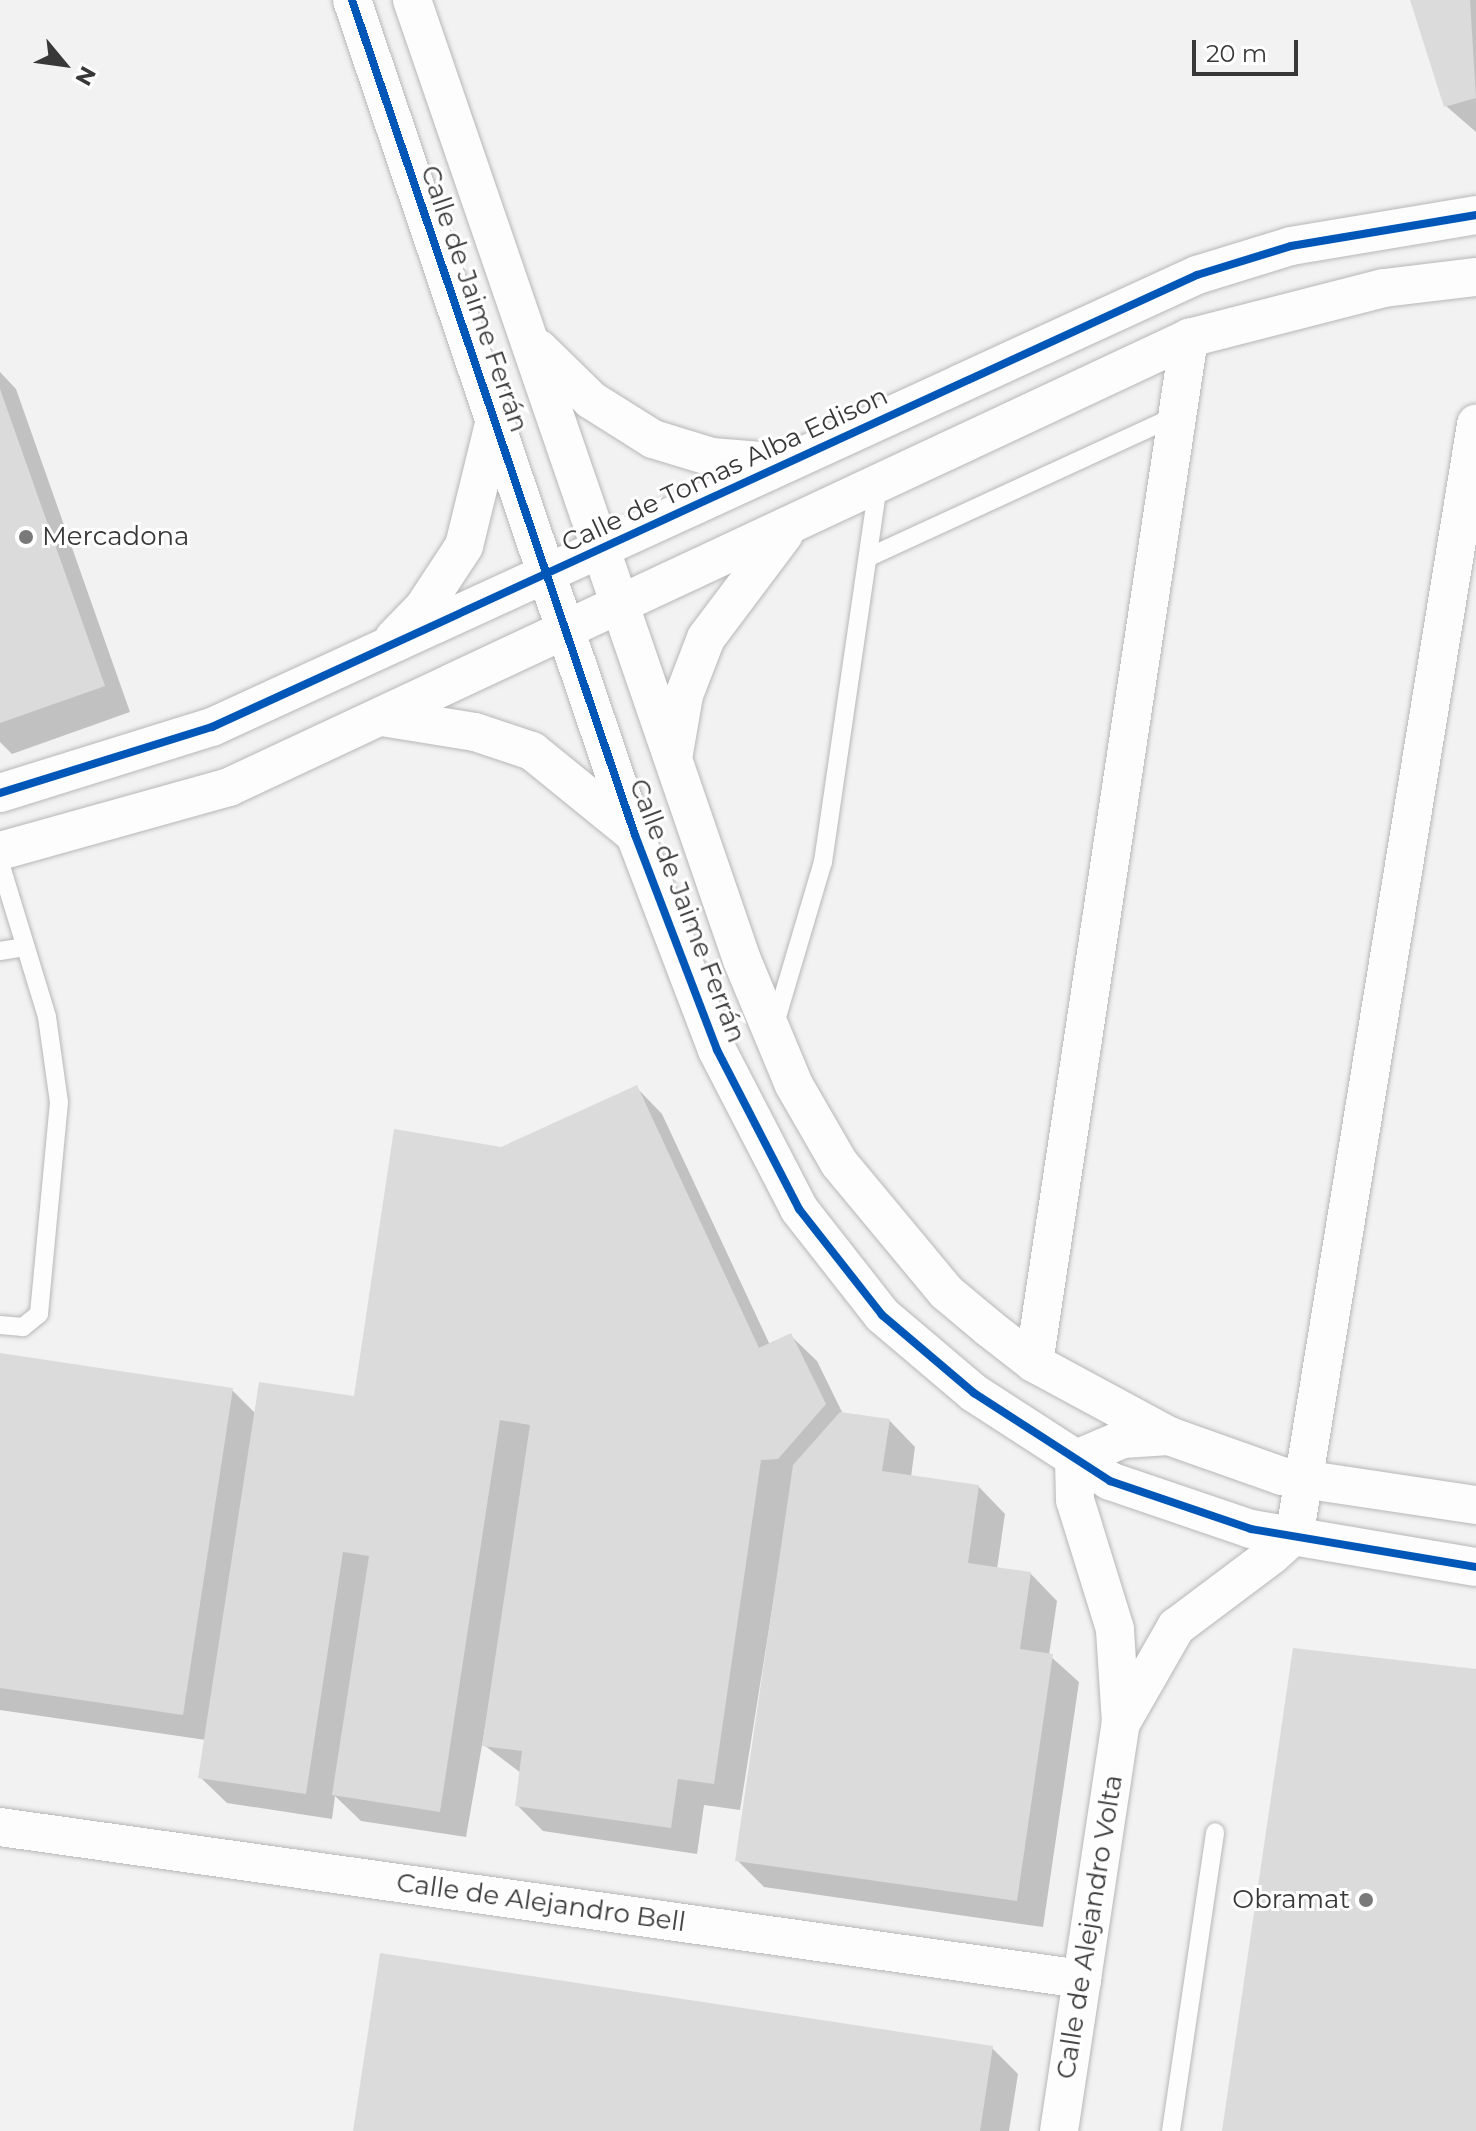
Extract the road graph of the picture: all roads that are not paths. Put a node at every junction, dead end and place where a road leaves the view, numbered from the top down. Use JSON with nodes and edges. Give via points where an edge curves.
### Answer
{"nodes":[{"id":1,"x":352,"y":0,"type":"edge"},
{"id":2,"x":412,"y":0,"type":"edge"},
{"id":3,"x":1476,"y":215,"type":"edge"},
{"id":4,"x":1476,"y":277,"type":"edge"},
{"id":5,"x":1189,"y":338,"type":"junction"},
{"id":6,"x":532,"y":341,"type":"junction"},
{"id":7,"x":1178,"y":415,"type":"junction"},
{"id":8,"x":495,"y":422,"type":"junction"},
{"id":9,"x":1476,"y":424,"type":"edge"},
{"id":10,"x":788,"y":463,"type":"junction"},
{"id":11,"x":878,"y":485,"type":"junction"},
{"id":12,"x":791,"y":526,"type":"junction"},
{"id":13,"x":602,"y":550,"type":"junction"},
{"id":14,"x":869,"y":557,"type":"junction"},
{"id":15,"x":545,"y":575,"type":"junction"},
{"id":16,"x":620,"y":605,"type":"junction"},
{"id":17,"x":565,"y":632,"type":"junction"},
{"id":18,"x":371,"y":658,"type":"junction"},
{"id":19,"x":382,"y":717,"type":"junction"},
{"id":20,"x":673,"y":756,"type":"junction"},
{"id":21,"x":0,"y":793,"type":"edge"},
{"id":22,"x":635,"y":835,"type":"junction"},
{"id":23,"x":0,"y":851,"type":"edge"},
{"id":24,"x":0,"y":863,"type":"edge"},
{"id":25,"x":26,"y":947,"type":"junction"},
{"id":26,"x":0,"y":951,"type":"edge"},
{"id":27,"x":771,"y":1036,"type":"junction"},
{"id":28,"x":0,"y":1325,"type":"edge"},
{"id":29,"x":1034,"y":1363,"type":"junction"},
{"id":30,"x":1169,"y":1436,"type":"junction"},
{"id":31,"x":1074,"y":1460,"type":"junction"},
{"id":32,"x":1305,"y":1479,"type":"junction"},
{"id":33,"x":1476,"y":1505,"type":"edge"},
{"id":34,"x":1292,"y":1537,"type":"junction"},
{"id":35,"x":1476,"y":1567,"type":"edge"},
{"id":36,"x":1121,"y":1723,"type":"junction"},
{"id":37,"x":0,"y":1827,"type":"edge"},
{"id":38,"x":1215,"y":1832,"type":"dead end"},
{"id":39,"x":1082,"y":1979,"type":"junction"},
{"id":40,"x":1059,"y":2131,"type":"edge"},
{"id":41,"x":1171,"y":2131,"type":"edge"}],
"edges":[{"from":1,"to":8,"type":"street","name":"Calle de Jaime Ferrán"},
{"from":2,"to":6,"type":"street","name":"Calle de Jaime Ferrán"},
{"from":3,"to":10,"type":"street","name":"Calle de Tomas Alba Edison","via":[[1291,246],[1197,275]]},
{"from":4,"to":5,"type":"street","via":[[1384,288]]},
{"from":5,"to":7,"type":"street"},
{"from":5,"to":11,"type":"street"},
{"from":6,"to":10,"type":"street","name":"Calle de Jaime Ferrán","via":[[591,400],[653,439],[712,457]]},
{"from":6,"to":13,"type":"street","name":"Calle de Jaime Ferrán"},
{"from":7,"to":14,"type":"lane"},
{"from":7,"to":29,"type":"street"},
{"from":8,"to":15,"type":"street","name":"Calle de Jaime Ferrán"},
{"from":8,"to":18,"type":"street","name":"Calle de Tomas Alba Edison","via":[[464,546],[424,607]]},
{"from":9,"to":32,"type":"street"},
{"from":10,"to":13,"type":"street","name":"Calle de Tomas Alba Edison"},
{"from":11,"to":12,"type":"street"},
{"from":11,"to":14,"type":"lane"},
{"from":12,"to":16,"type":"street"},
{"from":12,"to":20,"type":"street","via":[[706,638],[684,695]]},
{"from":13,"to":15,"type":"street","name":"Calle de Tomas Alba Edison"},
{"from":13,"to":16,"type":"street","name":"Calle de Jaime Ferrán"},
{"from":14,"to":27,"type":"lane","via":[[823,862]]},
{"from":15,"to":17,"type":"street","name":"Calle de Jaime Ferrán"},
{"from":15,"to":18,"type":"street","name":"Calle de Tomas Alba Edison"},
{"from":16,"to":17,"type":"street"},
{"from":16,"to":20,"type":"street","name":"Calle de Jaime Ferrán"},
{"from":17,"to":19,"type":"street"},
{"from":17,"to":22,"type":"street","name":"Calle de Jaime Ferrán"},
{"from":18,"to":21,"type":"street","name":"Calle de Tomas Alba Edison","via":[[144,753]]},
{"from":19,"to":22,"type":"street","name":"Calle de Jaime Ferrán","via":[[475,732],[532,751]]},
{"from":19,"to":23,"type":"street","via":[[182,804]]},
{"from":20,"to":27,"type":"street","name":"Calle de Jaime Ferrán"},
{"from":22,"to":31,"type":"street","name":"Calle de Jaime Ferrán","via":[[717,1050],[799,1209],[882,1315],[974,1393]]},
{"from":24,"to":25,"type":"lane"},
{"from":25,"to":26,"type":"lane"},
{"from":25,"to":28,"type":"lane","via":[[52,1042],[59,1125],[39,1314],[23,1327]]},
{"from":27,"to":29,"type":"street","name":"Calle de Jaime Ferrán","via":[[819,1130],[873,1207],[946,1292]]},
{"from":29,"to":30,"type":"street","name":"Calle de Jaime Ferrán"},
{"from":30,"to":31,"type":"street","via":[[1123,1439]]},
{"from":30,"to":32,"type":"street","name":"Calle de Jaime Ferrán","via":[[1247,1467]]},
{"from":31,"to":34,"type":"street","name":"Calle de Jaime Ferrán","via":[[1161,1503]]},
{"from":31,"to":36,"type":"street","name":"Calle de Alejandro Volta","via":[[1075,1500],[1115,1629]]},
{"from":32,"to":33,"type":"street","name":"Calle de Jaime Ferrán"},
{"from":32,"to":34,"type":"street"},
{"from":34,"to":35,"type":"street","name":"Calle de Jaime Ferrán"},
{"from":34,"to":36,"type":"street","name":"Calle de Alejandro Volta","via":[[1176,1627]]},
{"from":36,"to":39,"type":"street","name":"Calle de Alejandro Volta"},
{"from":37,"to":39,"type":"street","name":"Calle de Alejandro Bell"},
{"from":38,"to":41,"type":"lane"},
{"from":39,"to":40,"type":"street","name":"Calle de Alejandro Volta"}]}
